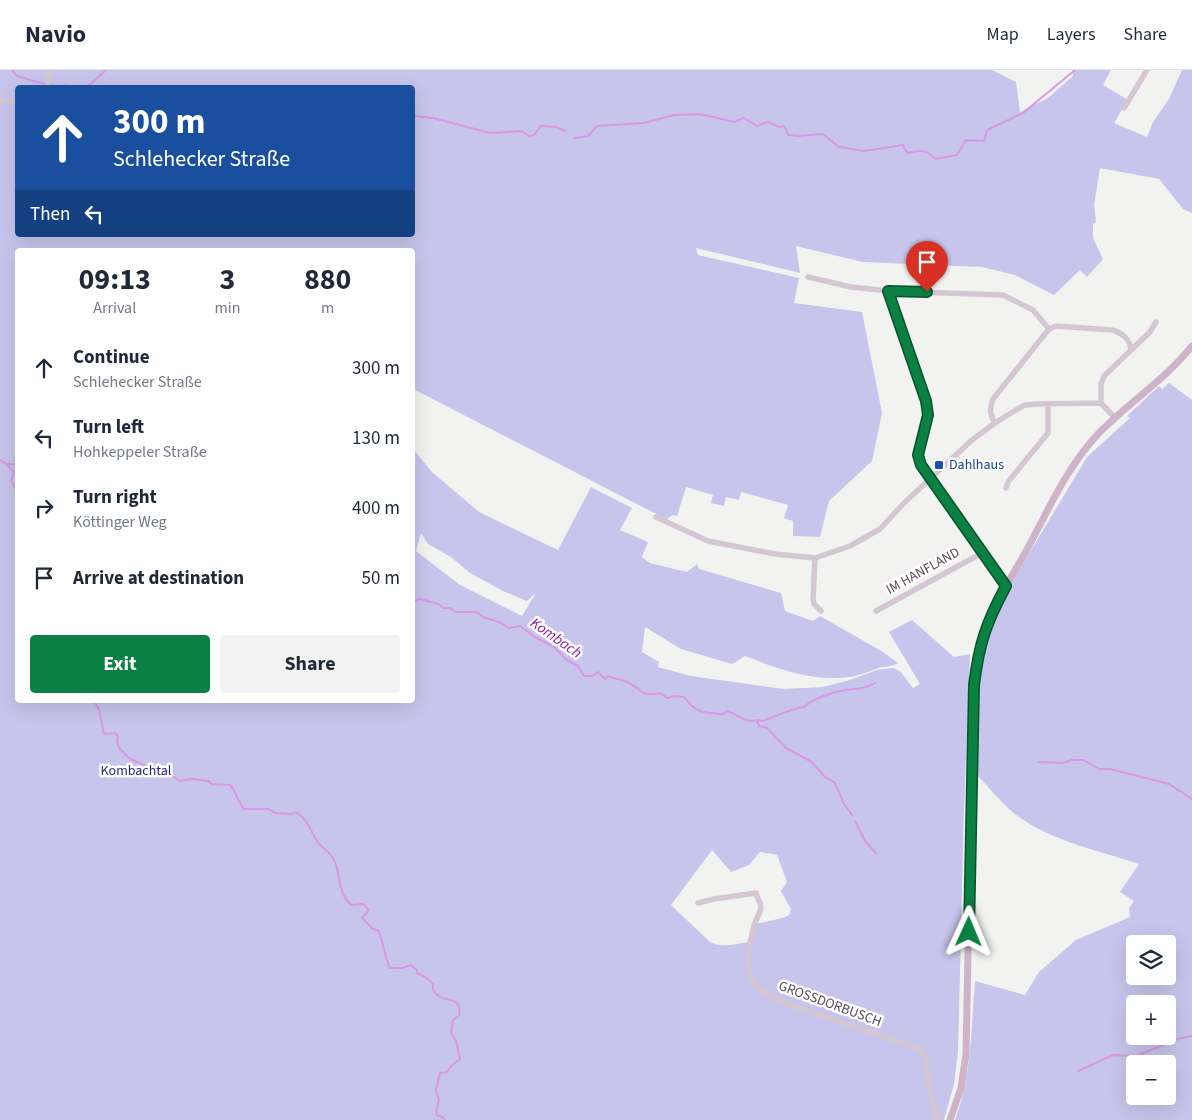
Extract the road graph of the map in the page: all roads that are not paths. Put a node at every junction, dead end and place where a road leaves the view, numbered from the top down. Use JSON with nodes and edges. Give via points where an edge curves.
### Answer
{"nodes":[{"id":1,"x":49,"y":70,"type":"edge"},
{"id":2,"x":1147,"y":70,"type":"edge"},
{"id":3,"x":48,"y":85,"type":"edge"},
{"id":4,"x":0,"y":100,"type":"edge"},
{"id":5,"x":15,"y":102,"type":"edge"},
{"id":6,"x":1124,"y":108,"type":"dead end"},
{"id":7,"x":808,"y":277,"type":"dead end"},
{"id":8,"x":888,"y":291,"type":"junction"},
{"id":9,"x":1156,"y":322,"type":"dead end"},
{"id":10,"x":1050,"y":329,"type":"junction"},
{"id":11,"x":1192,"y":346,"type":"edge"},
{"id":12,"x":1131,"y":350,"type":"junction"},
{"id":13,"x":1101,"y":403,"type":"junction"},
{"id":14,"x":1048,"y":404,"type":"junction"},
{"id":15,"x":1115,"y":418,"type":"junction"},
{"id":16,"x":995,"y":423,"type":"junction"},
{"id":17,"x":930,"y":478,"type":"junction"},
{"id":18,"x":1006,"y":488,"type":"dead end"},
{"id":19,"x":656,"y":517,"type":"dead end"},
{"id":20,"x":982,"y":553,"type":"junction"},
{"id":21,"x":814,"y":558,"type":"junction"},
{"id":22,"x":1006,"y":586,"type":"junction"},
{"id":23,"x":821,"y":611,"type":"dead end"},
{"id":24,"x":876,"y":611,"type":"dead end"},
{"id":25,"x":698,"y":903,"type":"dead end"},
{"id":26,"x":938,"y":1120,"type":"edge"},
{"id":27,"x":950,"y":1120,"type":"edge"}],
"edges":[{"from":1,"to":3,"type":"street"},
{"from":2,"to":6,"type":"street"},
{"from":4,"to":5,"type":"street"},
{"from":7,"to":8,"type":"street"},
{"from":8,"to":10,"type":"street","via":[[1003,295],[1033,310]]},
{"from":8,"to":17,"type":"street","via":[[926,401],[928,415],[918,455]]},
{"from":9,"to":12,"type":"street"},
{"from":10,"to":12,"type":"street","via":[[1056,326],[1112,330],[1126,338]]},
{"from":10,"to":16,"type":"street","via":[[993,399],[990,407]]},
{"from":11,"to":15,"type":"main road","via":[[1158,382]]},
{"from":12,"to":13,"type":"street","via":[[1104,376]]},
{"from":13,"to":14,"type":"street"},
{"from":13,"to":15,"type":"street"},
{"from":14,"to":16,"type":"street","via":[[1025,406]]},
{"from":14,"to":18,"type":"street","via":[[1048,433]]},
{"from":15,"to":22,"type":"main road","via":[[1087,447],[1068,474]]},
{"from":16,"to":17,"type":"street"},
{"from":17,"to":20,"type":"street"},
{"from":17,"to":21,"type":"street","via":[[880,529],[850,546]]},
{"from":19,"to":21,"type":"street","via":[[708,541]]},
{"from":20,"to":22,"type":"street"},
{"from":20,"to":24,"type":"street","name":"IM HANFLAND"},
{"from":21,"to":23,"type":"street","via":[[812,599]]},
{"from":22,"to":27,"type":"main road","via":[[983,634],[974,685],[966,1054],[961,1088]]},
{"from":25,"to":26,"type":"street","name":"GROSSDORBUSCH","via":[[756,893],[761,908],[747,964],[757,987],[772,998],[920,1049],[925,1058]]}]}
